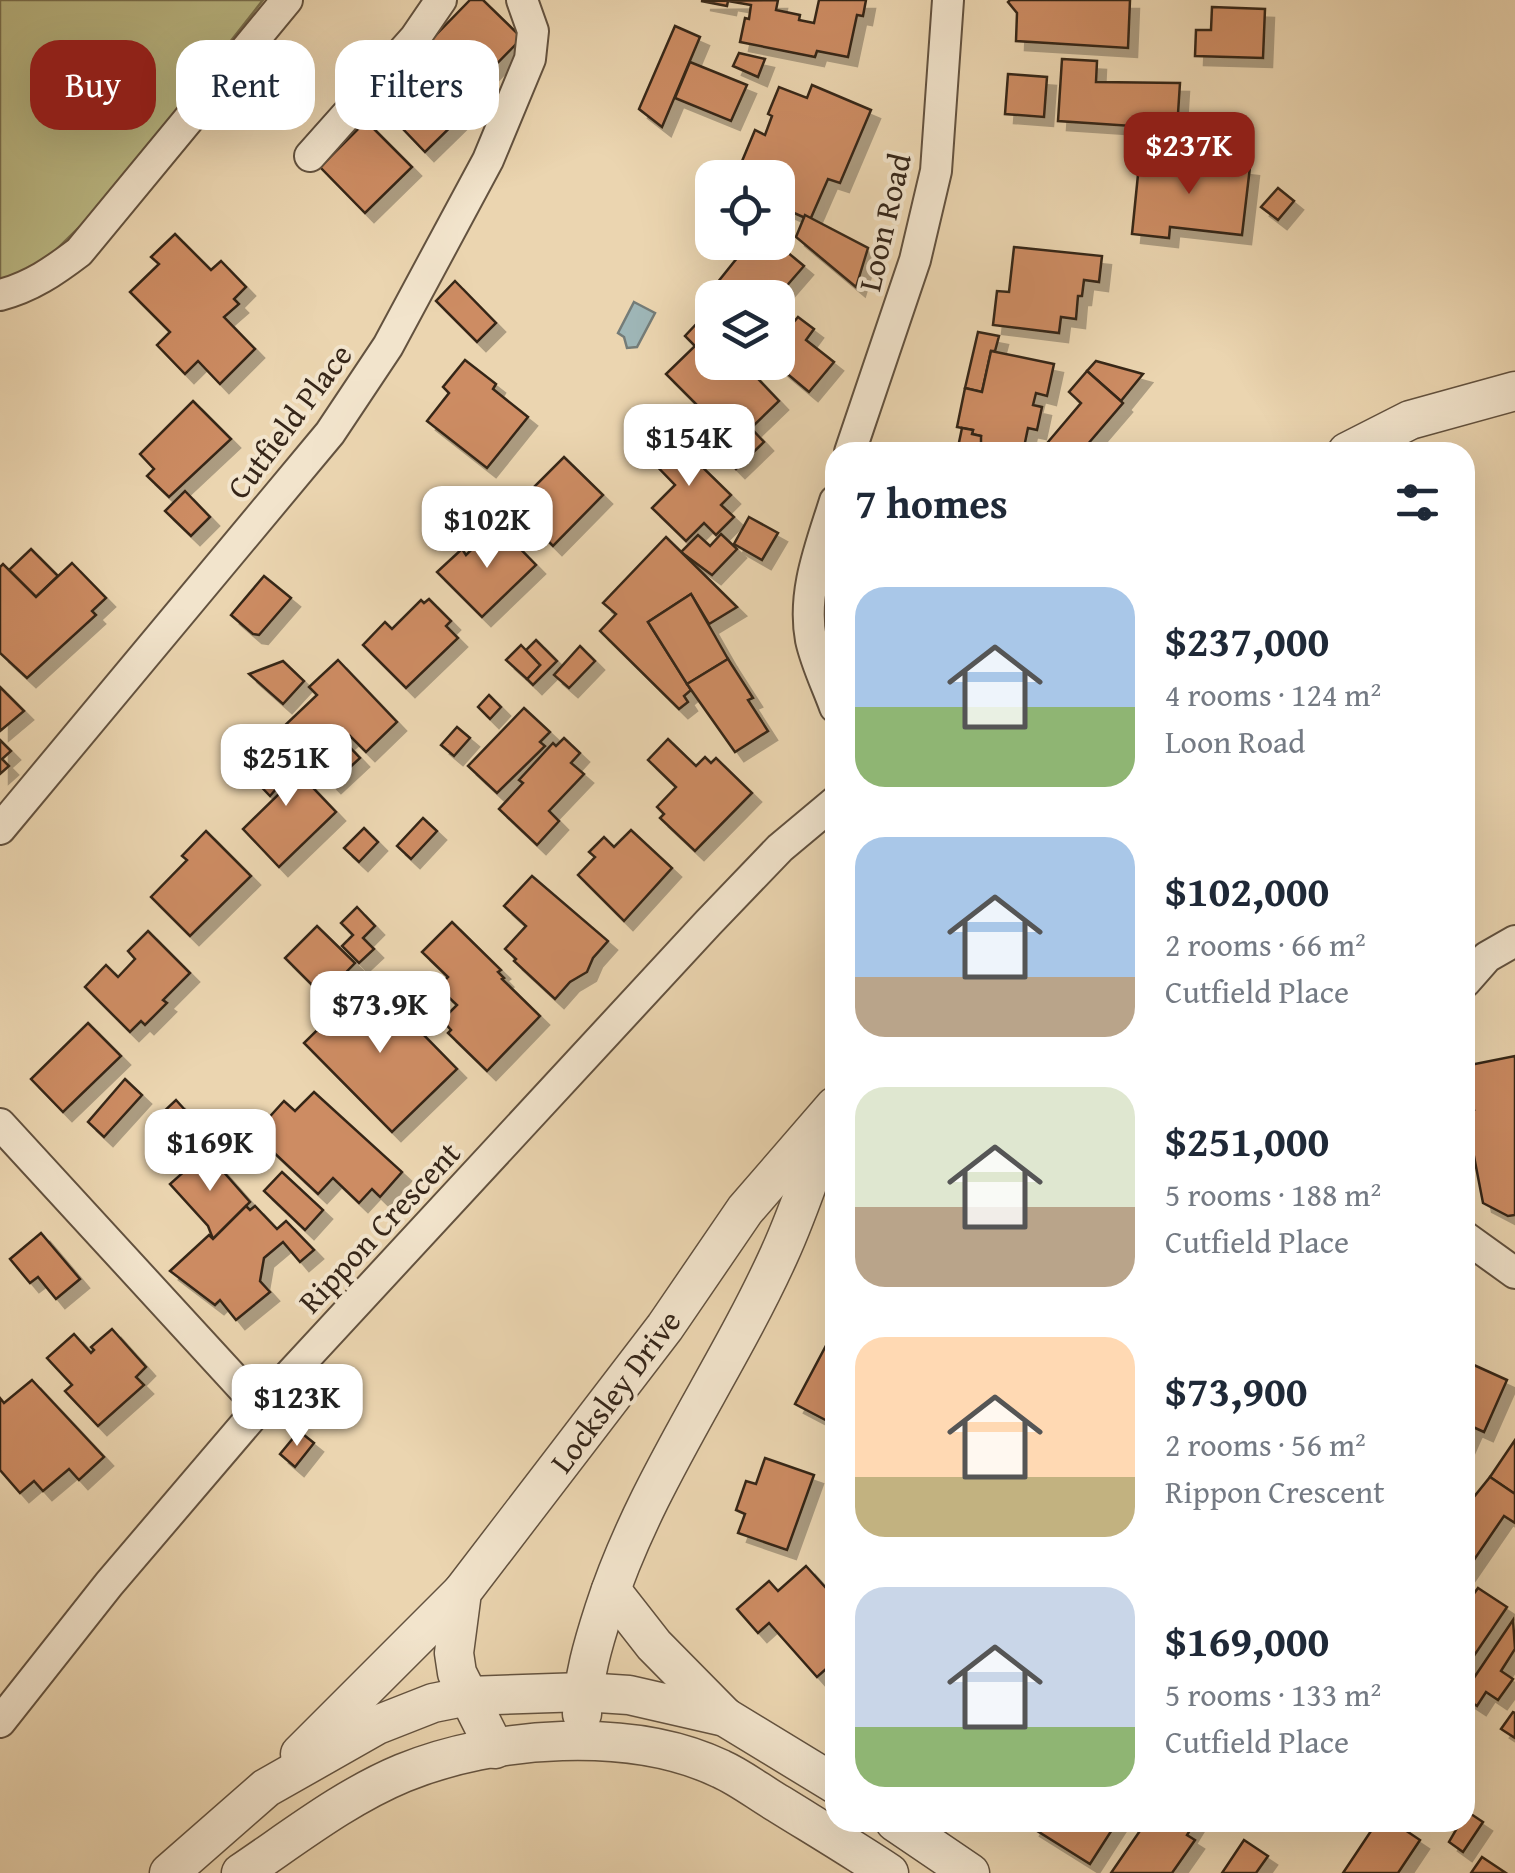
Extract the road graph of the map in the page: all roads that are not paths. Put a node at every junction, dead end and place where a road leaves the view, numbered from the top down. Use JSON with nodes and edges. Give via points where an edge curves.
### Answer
{"nodes":[{"id":1,"x":287,"y":0,"type":"edge"},
{"id":2,"x":442,"y":0,"type":"edge"},
{"id":3,"x":522,"y":0,"type":"edge"},
{"id":4,"x":948,"y":0,"type":"edge"},
{"id":5,"x":310,"y":156,"type":"dead end"},
{"id":6,"x":0,"y":295,"type":"edge"},
{"id":7,"x":1515,"y":391,"type":"edge"},
{"id":8,"x":853,"y":442,"type":"edge"},
{"id":9,"x":1367,"y":442,"type":"edge"},
{"id":10,"x":825,"y":533,"type":"edge"},
{"id":11,"x":825,"y":682,"type":"edge"},
{"id":12,"x":825,"y":810,"type":"edge"},
{"id":13,"x":0,"y":829,"type":"edge"},
{"id":14,"x":1515,"y":941,"type":"edge"},
{"id":15,"x":1475,"y":971,"type":"edge"},
{"id":16,"x":825,"y":1119,"type":"edge"},
{"id":17,"x":0,"y":1124,"type":"edge"},
{"id":18,"x":825,"y":1135,"type":"edge"},
{"id":19,"x":1475,"y":1245,"type":"edge"},
{"id":20,"x":1515,"y":1272,"type":"edge"},
{"id":21,"x":260,"y":1407,"type":"junction"},
{"id":22,"x":611,"y":1590,"type":"junction"},
{"id":23,"x":462,"y":1592,"type":"junction"},
{"id":24,"x":582,"y":1692,"type":"junction"},
{"id":25,"x":468,"y":1696,"type":"junction"},
{"id":26,"x":725,"y":1717,"type":"junction"},
{"id":27,"x":0,"y":1722,"type":"edge"},
{"id":28,"x":582,"y":1741,"type":"junction"},
{"id":29,"x":495,"y":1748,"type":"junction"},
{"id":30,"x":825,"y":1778,"type":"edge"},
{"id":31,"x":266,"y":1788,"type":"junction"},
{"id":32,"x":910,"y":1832,"type":"edge"},
{"id":33,"x":169,"y":1873,"type":"edge"},
{"id":34,"x":242,"y":1873,"type":"edge"},
{"id":35,"x":888,"y":1873,"type":"edge"},
{"id":36,"x":970,"y":1873,"type":"edge"}],
"edges":[{"from":1,"to":6,"type":"street","via":[[79,252],[20,290]]},
{"from":2,"to":5,"type":"street"},
{"from":3,"to":13,"type":"street","name":"Cutfield Place","via":[[533,31],[530,58],[488,160],[388,346],[330,433]]},
{"from":4,"to":8,"type":"street","name":"Loon Road","via":[[936,172],[915,260]]},
{"from":7,"to":9,"type":"street","via":[[1410,420]]},
{"from":10,"to":11,"type":"street","via":[[809,612]]},
{"from":12,"to":21,"type":"street","name":"Rippon Crescent","via":[[708,922]]},
{"from":14,"to":15,"type":"street"},
{"from":16,"to":23,"type":"street","name":"Locksley Drive","via":[[744,1210],[665,1327]]},
{"from":17,"to":21,"type":"street"},
{"from":18,"to":22,"type":"street","name":"Locksley Drive","via":[[780,1254],[657,1481]]},
{"from":19,"to":20,"type":"street"},
{"from":21,"to":27,"type":"street","name":"Rippon Crescent"},
{"from":22,"to":24,"type":"street","name":"Locksley Drive"},
{"from":22,"to":26,"type":"street"},
{"from":23,"to":25,"type":"street","name":"Locksley Drive","via":[[454,1653]]},
{"from":23,"to":31,"type":"street"},
{"from":24,"to":25,"type":"street"},
{"from":24,"to":26,"type":"street","via":[[630,1695]]},
{"from":24,"to":28,"type":"street","name":"Locksley Drive"},
{"from":25,"to":29,"type":"street","name":"Locksley Drive"},
{"from":25,"to":31,"type":"street","via":[[377,1725]]},
{"from":26,"to":30,"type":"street"},
{"from":28,"to":29,"type":"street"},
{"from":28,"to":35,"type":"street","via":[[658,1748],[720,1768]]},
{"from":29,"to":34,"type":"street","via":[[399,1774]]},
{"from":31,"to":33,"type":"street"},
{"from":32,"to":36,"type":"street"}]}
